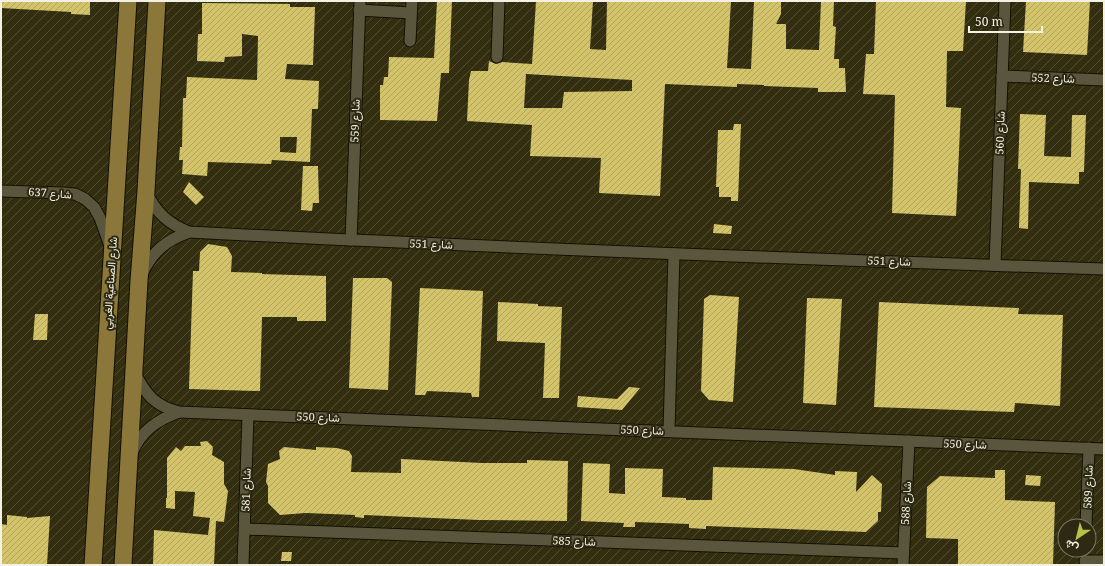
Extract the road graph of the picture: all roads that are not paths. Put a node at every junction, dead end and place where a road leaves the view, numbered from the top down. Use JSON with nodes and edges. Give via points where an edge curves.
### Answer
{"nodes":[{"id":1,"x":128,"y":1,"type":"edge"},
{"id":2,"x":157,"y":1,"type":"edge"},
{"id":3,"x":412,"y":1,"type":"edge"},
{"id":4,"x":499,"y":1,"type":"edge"},
{"id":5,"x":1005,"y":1,"type":"edge"},
{"id":6,"x":359,"y":6,"type":"edge"},
{"id":7,"x":411,"y":13,"type":"junction"},
{"id":8,"x":410,"y":41,"type":"dead end"},
{"id":9,"x":497,"y":57,"type":"dead end"},
{"id":10,"x":1002,"y":76,"type":"junction"},
{"id":11,"x":1104,"y":80,"type":"edge"},
{"id":12,"x":1,"y":191,"type":"edge"},
{"id":13,"x":146,"y":191,"type":"junction"},
{"id":14,"x":189,"y":232,"type":"junction"},
{"id":15,"x":351,"y":240,"type":"junction"},
{"id":16,"x":112,"y":253,"type":"junction"},
{"id":17,"x":674,"y":254,"type":"junction"},
{"id":18,"x":994,"y":265,"type":"junction"},
{"id":19,"x":1104,"y":270,"type":"edge"},
{"id":20,"x":139,"y":281,"type":"junction"},
{"id":21,"x":133,"y":371,"type":"junction"},
{"id":22,"x":179,"y":412,"type":"junction"},
{"id":23,"x":248,"y":414,"type":"junction"},
{"id":24,"x":669,"y":432,"type":"junction"},
{"id":25,"x":909,"y":441,"type":"junction"},
{"id":26,"x":1089,"y":448,"type":"junction"},
{"id":27,"x":1104,"y":449,"type":"edge"},
{"id":28,"x":129,"y":460,"type":"junction"},
{"id":29,"x":1086,"y":518,"type":"edge"},
{"id":30,"x":245,"y":529,"type":"junction"},
{"id":31,"x":903,"y":553,"type":"junction"},
{"id":32,"x":1085,"y":558,"type":"edge"},
{"id":33,"x":1104,"y":561,"type":"edge"},
{"id":34,"x":93,"y":565,"type":"edge"},
{"id":35,"x":123,"y":565,"type":"edge"},
{"id":36,"x":243,"y":565,"type":"edge"},
{"id":37,"x":903,"y":565,"type":"edge"}],
"edges":[{"from":1,"to":16,"type":"main road","name":"شارع الصناعية الغربي"},
{"from":2,"to":13,"type":"main road"},
{"from":3,"to":7,"type":"street"},
{"from":4,"to":9,"type":"street"},
{"from":5,"to":10,"type":"street","name":"شارع 560"},
{"from":6,"to":7,"type":"street"},
{"from":6,"to":15,"type":"street","name":"شارع 559"},
{"from":7,"to":8,"type":"street"},
{"from":10,"to":11,"type":"street","name":"شارع 552"},
{"from":10,"to":18,"type":"street","name":"شارع 560"},
{"from":12,"to":16,"type":"street","name":"شارع 637","via":[[74,194],[85,199],[94,207],[100,218]]},
{"from":13,"to":14,"type":"street","name":"شارع 551","via":[[158,212],[167,221]]},
{"from":13,"to":20,"type":"main road"},
{"from":14,"to":15,"type":"street","name":"شارع 551"},
{"from":14,"to":20,"type":"street","name":"شارع 551","via":[[163,245],[152,256]]},
{"from":15,"to":17,"type":"street","name":"شارع 551"},
{"from":16,"to":34,"type":"main road","name":"شارع الصناعية الغربي"},
{"from":17,"to":18,"type":"street","name":"شارع 551"},
{"from":17,"to":24,"type":"street"},
{"from":18,"to":19,"type":"street","name":"شارع 551"},
{"from":20,"to":21,"type":"main road"},
{"from":21,"to":22,"type":"street","name":"شارع 550","via":[[146,394],[167,409]]},
{"from":21,"to":28,"type":"main road"},
{"from":22,"to":23,"type":"street","name":"شارع 550"},
{"from":22,"to":28,"type":"street","name":"شارع 550","via":[[166,416],[143,433]]},
{"from":23,"to":24,"type":"street","name":"شارع 550"},
{"from":23,"to":30,"type":"street","name":"شارع 581"},
{"from":24,"to":25,"type":"street","name":"شارع 550"},
{"from":25,"to":26,"type":"street","name":"شارع 550"},
{"from":25,"to":31,"type":"street","name":"شارع 588"},
{"from":26,"to":27,"type":"street","name":"شارع 550"},
{"from":26,"to":29,"type":"street","name":"شارع 589"},
{"from":28,"to":35,"type":"main road"},
{"from":30,"to":31,"type":"street","name":"شارع 585"},
{"from":30,"to":36,"type":"street","name":"شارع 581"},
{"from":31,"to":37,"type":"street","name":"شارع 588"},
{"from":32,"to":33,"type":"street"}]}
